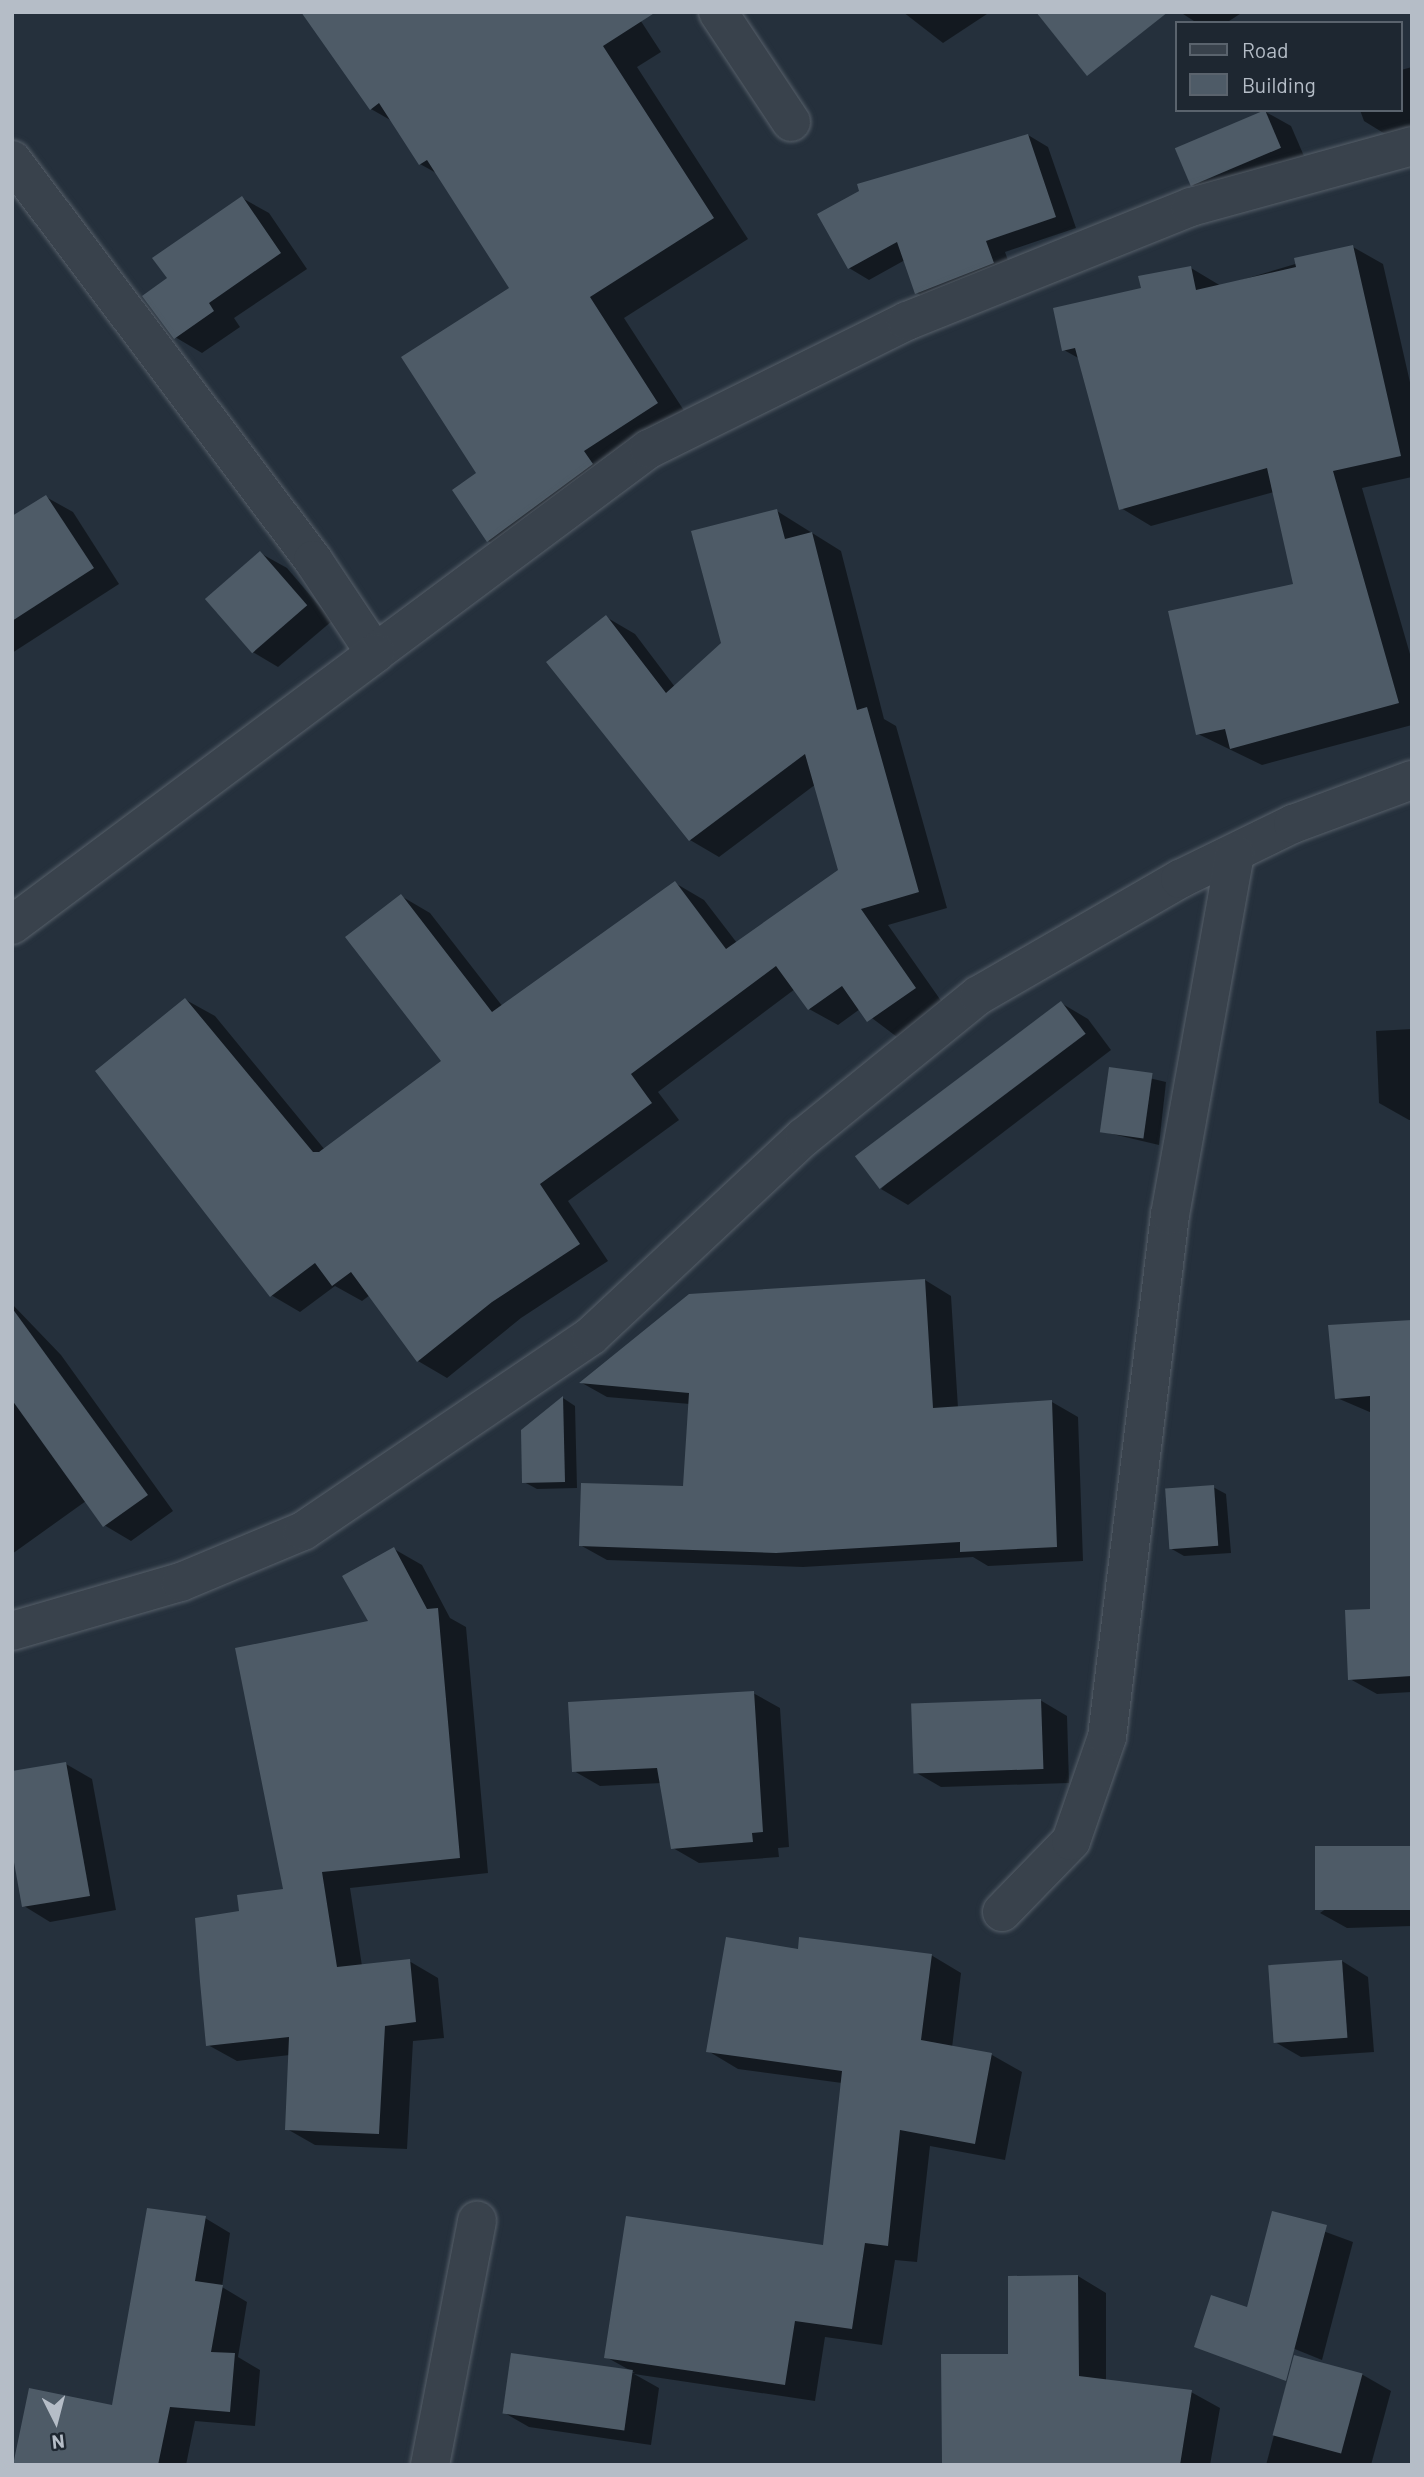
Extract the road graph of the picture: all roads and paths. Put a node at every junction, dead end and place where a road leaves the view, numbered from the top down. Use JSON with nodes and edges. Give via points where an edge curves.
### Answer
{"nodes":[{"id":1,"x":719,"y":12,"type":"edge"},
{"id":2,"x":791,"y":122,"type":"dead end"},
{"id":3,"x":1412,"y":146,"type":"edge"},
{"id":4,"x":12,"y":160,"type":"edge"},
{"id":5,"x":375,"y":653,"type":"junction"},
{"id":6,"x":1412,"y":780,"type":"edge"},
{"id":7,"x":1235,"y":854,"type":"junction"},
{"id":8,"x":12,"y":925,"type":"edge"},
{"id":9,"x":12,"y":1631,"type":"edge"},
{"id":10,"x":1002,"y":1912,"type":"dead end"},
{"id":11,"x":477,"y":2220,"type":"dead end"},
{"id":12,"x":430,"y":2465,"type":"edge"}],
"edges":[{"from":1,"to":2,"type":"street"},
{"from":3,"to":5,"type":"street","via":[[1191,207],[894,327],[649,449]]},
{"from":4,"to":5,"type":"street","via":[[313,560]]},
{"from":5,"to":8,"type":"street"},
{"from":6,"to":7,"type":"street","via":[[1293,824]]},
{"from":7,"to":9,"type":"street","via":[[1087,928],[979,995],[804,1137],[591,1336],[303,1531],[181,1582]]},
{"from":7,"to":10,"type":"street","via":[[1170,1214],[1107,1737],[1071,1841]]},
{"from":11,"to":12,"type":"street"}]}
